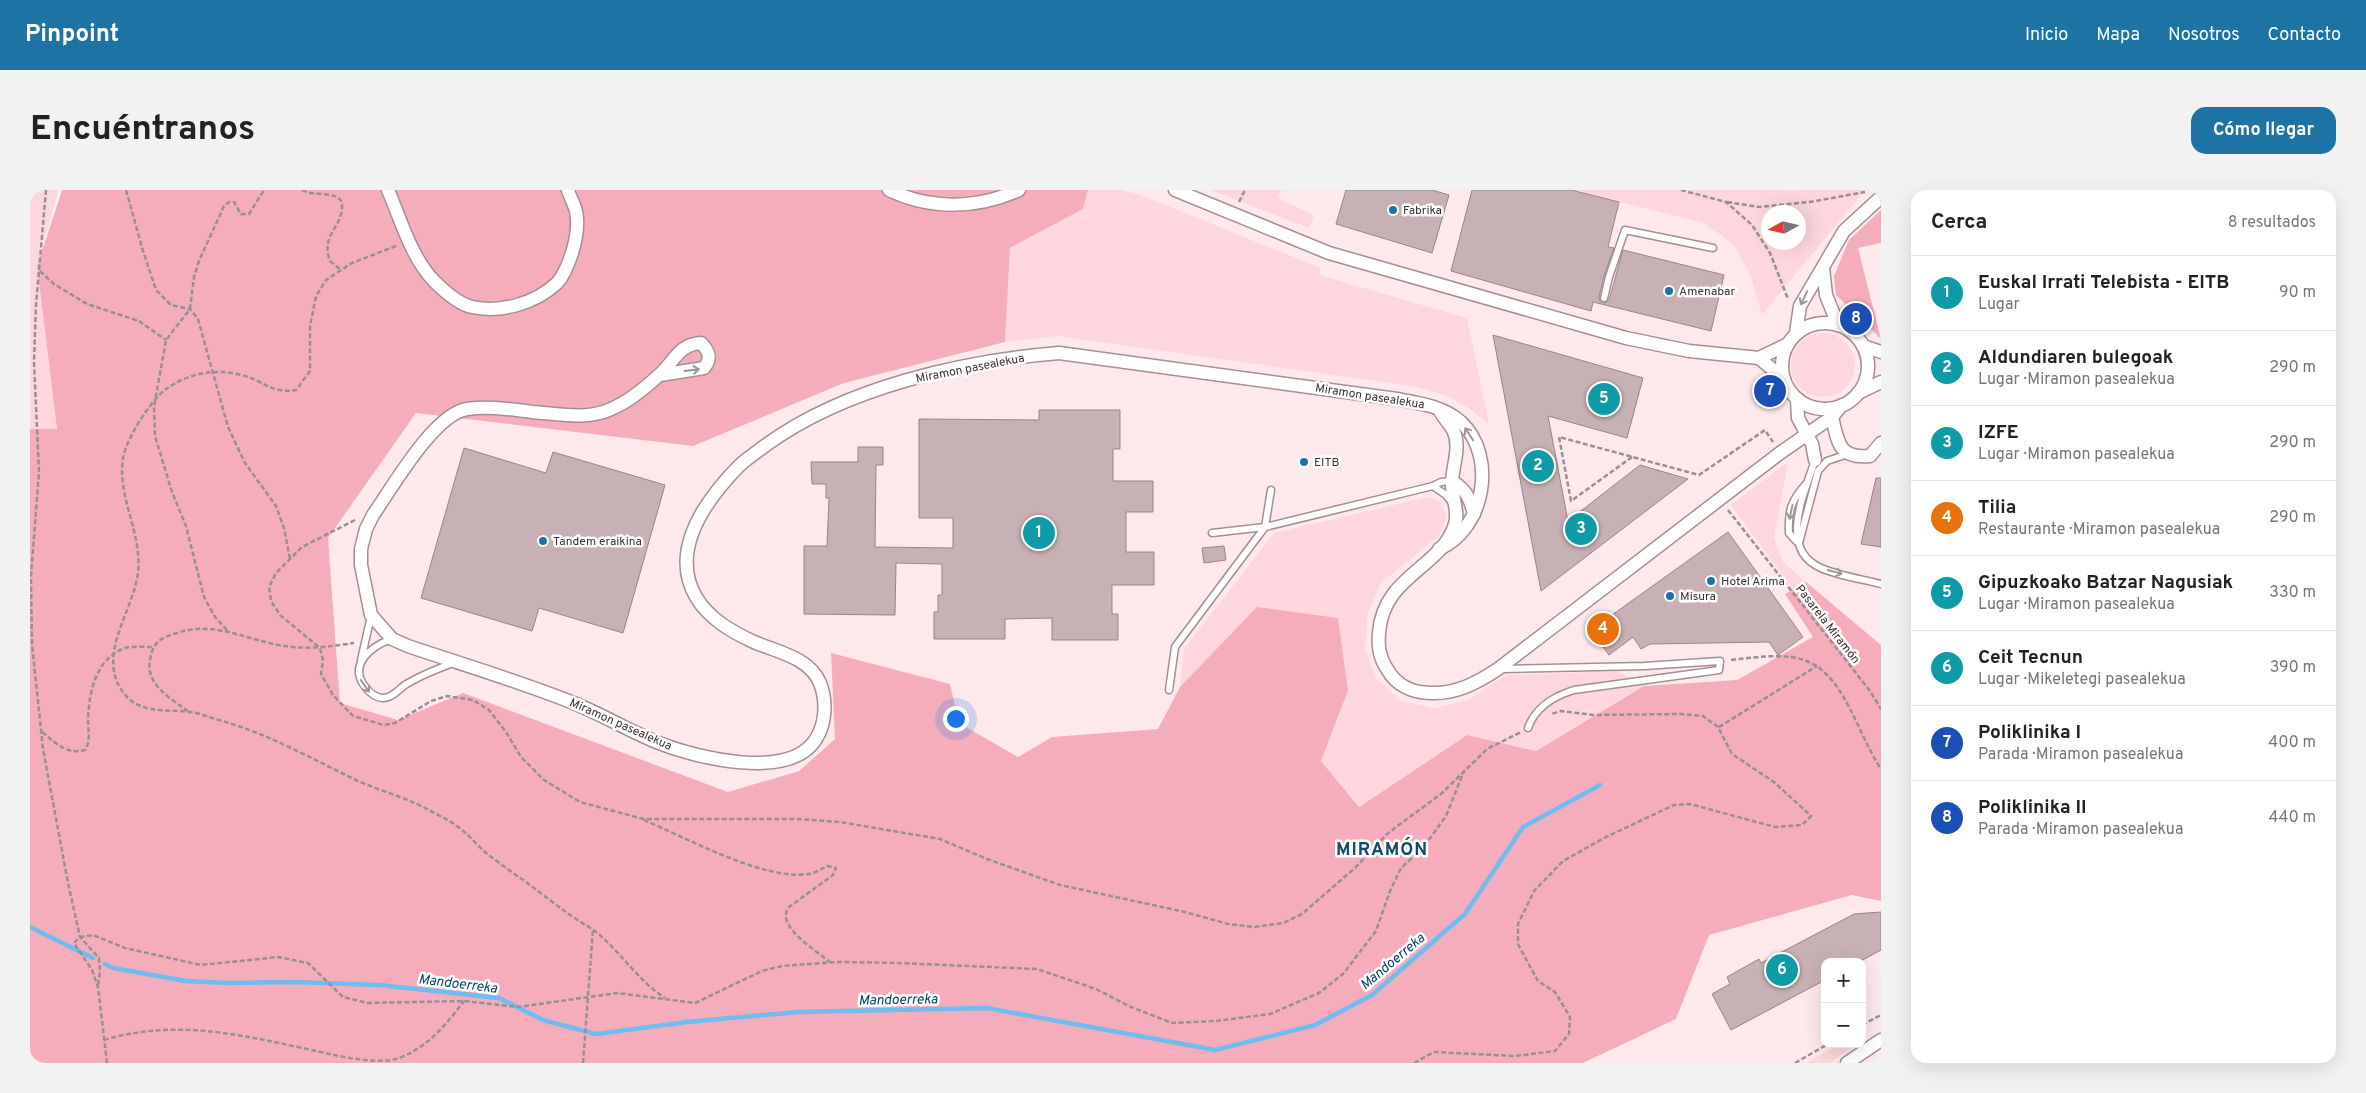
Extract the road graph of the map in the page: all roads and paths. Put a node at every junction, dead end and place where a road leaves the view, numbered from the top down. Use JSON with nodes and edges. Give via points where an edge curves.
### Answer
{"nodes":[{"id":1,"x":46,"y":190,"type":"edge"},
{"id":2,"x":126,"y":190,"type":"edge"},
{"id":3,"x":264,"y":190,"type":"edge"},
{"id":4,"x":302,"y":190,"type":"edge"},
{"id":5,"x":388,"y":190,"type":"edge"},
{"id":6,"x":568,"y":190,"type":"edge"},
{"id":7,"x":889,"y":190,"type":"edge"},
{"id":8,"x":1019,"y":190,"type":"edge"},
{"id":9,"x":1175,"y":190,"type":"edge"},
{"id":10,"x":1681,"y":190,"type":"edge"},
{"id":11,"x":1876,"y":194,"type":"edge"},
{"id":12,"x":1726,"y":202,"type":"junction"},
{"id":13,"x":408,"y":239,"type":"junction"},
{"id":14,"x":1713,"y":248,"type":"dead end"},
{"id":15,"x":1823,"y":268,"type":"junction"},
{"id":16,"x":341,"y":269,"type":"junction"},
{"id":17,"x":40,"y":272,"type":"junction"},
{"id":18,"x":1604,"y":298,"type":"dead end"},
{"id":19,"x":190,"y":309,"type":"junction"},
{"id":20,"x":1797,"y":318,"type":"junction"},
{"id":21,"x":1838,"y":324,"type":"junction"},
{"id":22,"x":1796,"y":333,"type":"junction"},
{"id":23,"x":166,"y":340,"type":"junction"},
{"id":24,"x":1788,"y":344,"type":"junction"},
{"id":25,"x":1863,"y":346,"type":"junction"},
{"id":26,"x":1881,"y":352,"type":"edge"},
{"id":27,"x":1759,"y":358,"type":"junction"},
{"id":28,"x":212,"y":370,"type":"junction"},
{"id":29,"x":660,"y":375,"type":"dead end"},
{"id":30,"x":1784,"y":378,"type":"junction"},
{"id":31,"x":1881,"y":382,"type":"edge"},
{"id":32,"x":1858,"y":393,"type":"junction"},
{"id":33,"x":1797,"y":399,"type":"junction"},
{"id":34,"x":154,"y":403,"type":"junction"},
{"id":35,"x":1842,"y":405,"type":"junction"},
{"id":36,"x":1438,"y":409,"type":"junction"},
{"id":37,"x":1832,"y":417,"type":"junction"},
{"id":38,"x":1807,"y":435,"type":"junction"},
{"id":39,"x":1881,"y":443,"type":"edge"},
{"id":40,"x":1780,"y":454,"type":"junction"},
{"id":41,"x":1848,"y":454,"type":"junction"},
{"id":42,"x":1632,"y":457,"type":"junction"},
{"id":43,"x":1876,"y":459,"type":"edge"},
{"id":44,"x":1455,"y":460,"type":"junction"},
{"id":45,"x":1815,"y":460,"type":"joint"},
{"id":46,"x":1480,"y":462,"type":"junction"},
{"id":47,"x":1446,"y":482,"type":"junction"},
{"id":48,"x":1433,"y":486,"type":"junction"},
{"id":49,"x":1271,"y":490,"type":"dead end"},
{"id":50,"x":1725,"y":505,"type":"dead end"},
{"id":51,"x":1455,"y":508,"type":"junction"},
{"id":52,"x":1474,"y":514,"type":"junction"},
{"id":53,"x":373,"y":515,"type":"junction"},
{"id":54,"x":1265,"y":528,"type":"junction"},
{"id":55,"x":1212,"y":533,"type":"dead end"},
{"id":56,"x":1798,"y":544,"type":"junction"},
{"id":57,"x":1439,"y":550,"type":"junction"},
{"id":58,"x":290,"y":559,"type":"junction"},
{"id":59,"x":1881,"y":584,"type":"edge"},
{"id":60,"x":371,"y":615,"type":"junction"},
{"id":61,"x":226,"y":630,"type":"junction"},
{"id":62,"x":392,"y":639,"type":"junction"},
{"id":63,"x":365,"y":641,"type":"junction"},
{"id":64,"x":152,"y":647,"type":"junction"},
{"id":65,"x":320,"y":648,"type":"junction"},
{"id":66,"x":114,"y":655,"type":"junction"},
{"id":67,"x":361,"y":660,"type":"junction"},
{"id":68,"x":1720,"y":661,"type":"junction"},
{"id":69,"x":456,"y":662,"type":"junction"},
{"id":70,"x":1817,"y":666,"type":"junction"},
{"id":71,"x":1498,"y":669,"type":"junction"},
{"id":72,"x":1169,"y":690,"type":"dead end"},
{"id":73,"x":1881,"y":709,"type":"edge"},
{"id":74,"x":190,"y":712,"type":"junction"},
{"id":75,"x":1718,"y":727,"type":"junction"},
{"id":76,"x":1528,"y":728,"type":"junction"},
{"id":77,"x":42,"y":732,"type":"junction"},
{"id":78,"x":1881,"y":769,"type":"edge"},
{"id":79,"x":1464,"y":770,"type":"junction"},
{"id":80,"x":643,"y":819,"type":"junction"},
{"id":81,"x":594,"y":929,"type":"junction"},
{"id":82,"x":80,"y":937,"type":"junction"},
{"id":83,"x":830,"y":962,"type":"junction"},
{"id":84,"x":98,"y":987,"type":"junction"},
{"id":85,"x":667,"y":999,"type":"junction"},
{"id":86,"x":464,"y":1001,"type":"junction"},
{"id":87,"x":1881,"y":1014,"type":"edge"},
{"id":88,"x":1866,"y":1023,"type":"edge"},
{"id":89,"x":1881,"y":1035,"type":"edge"},
{"id":90,"x":104,"y":1040,"type":"junction"},
{"id":91,"x":1877,"y":1043,"type":"edge"},
{"id":92,"x":1821,"y":1048,"type":"edge"},
{"id":93,"x":107,"y":1063,"type":"edge"},
{"id":94,"x":583,"y":1063,"type":"edge"},
{"id":95,"x":1414,"y":1063,"type":"edge"},
{"id":96,"x":1795,"y":1063,"type":"edge"},
{"id":97,"x":1847,"y":1063,"type":"edge"}],
"edges":[{"from":1,"to":17,"type":"path"},
{"from":2,"to":19,"type":"path","via":[[156,290],[171,305]]},
{"from":3,"to":19,"type":"path","via":[[249,214],[241,214],[234,202],[224,206],[199,261]]},
{"from":4,"to":16,"type":"path","via":[[334,193],[342,201],[340,217],[327,244],[330,261]]},
{"from":5,"to":13,"type":"street"},
{"from":6,"to":13,"type":"street","via":[[576,212],[576,240],[568,262],[557,282],[518,305],[497,309],[470,307],[453,297],[422,266]]},
{"from":7,"to":8,"type":"street","via":[[917,200],[964,205],[982,203]]},
{"from":9,"to":27,"type":"street","via":[[1310,247],[1426,282],[1626,338],[1689,351]]},
{"from":10,"to":12,"type":"path"},
{"from":11,"to":12,"type":"path","via":[[1759,207]]},
{"from":11,"to":15,"type":"street","via":[[1844,231]]},
{"from":12,"to":20,"type":"path","via":[[1752,226],[1770,253]]},
{"from":13,"to":16,"type":"path"},
{"from":14,"to":18,"type":"lane","via":[[1625,230]]},
{"from":15,"to":20,"type":"street","one_way":true,"via":[[1808,290]]},
{"from":15,"to":21,"type":"street","via":[[1826,295]]},
{"from":16,"to":28,"type":"path","via":[[326,280],[316,296],[310,326],[310,371],[296,390],[285,392],[246,376]]},
{"from":17,"to":23,"type":"path","via":[[87,304],[139,320]]},
{"from":17,"to":77,"type":"path","via":[[34,362],[39,472],[30,608]]},
{"from":19,"to":23,"type":"path"},
{"from":19,"to":28,"type":"path","via":[[204,335]]},
{"from":20,"to":22,"type":"street"},
{"from":21,"to":22,"type":"street","via":[[1816,323]]},
{"from":21,"to":25,"type":"street"},
{"from":22,"to":24,"type":"street"},
{"from":23,"to":34,"type":"path"},
{"from":24,"to":27,"type":"street"},
{"from":24,"to":30,"type":"street","via":[[1782,360]]},
{"from":25,"to":26,"type":"street"},
{"from":25,"to":32,"type":"street","via":[[1867,371]]},
{"from":27,"to":30,"type":"street"},
{"from":28,"to":34,"type":"path","via":[[181,379],[164,390]]},
{"from":28,"to":58,"type":"path","via":[[228,427],[246,463],[276,506]]},
{"from":29,"to":53,"type":"street","name":"Miramon pasealekua","via":[[611,409],[593,415],[485,408],[452,414],[434,429]]},
{"from":30,"to":33,"type":"street"},
{"from":31,"to":32,"type":"street","name":"Miramon pasealekua"},
{"from":32,"to":35,"type":"street","name":"Miramon pasealekua"},
{"from":33,"to":35,"type":"street","via":[[1819,408]]},
{"from":33,"to":38,"type":"street","via":[[1798,418]]},
{"from":34,"to":61,"type":"path","via":[[155,436],[186,526],[204,598],[214,618]]},
{"from":34,"to":66,"type":"path","via":[[128,442],[123,457],[124,485],[139,547],[138,573]]},
{"from":35,"to":37,"type":"street","name":"Miramon pasealekua"},
{"from":36,"to":44,"type":"street","name":"Miramon pasealekua","via":[[1453,430]]},
{"from":46,"to":36,"type":"street","name":"Miramon pasealekua","one_way":true,"via":[[1473,440],[1462,423]]},
{"from":36,"to":69,"type":"street","name":"Miramon pasealekua","via":[[1397,399],[1059,353],[1020,357],[912,379],[816,415],[779,436],[740,465],[711,499],[698,520],[686,552],[688,577],[696,597],[716,620],[734,632],[804,663],[819,681],[824,696],[822,730],[814,742],[800,753],[783,760],[733,762],[661,744],[578,704]]},
{"from":37,"to":38,"type":"street","name":"Miramon pasealekua"},
{"from":37,"to":41,"type":"street","via":[[1838,444]]},
{"from":38,"to":40,"type":"street","name":"Miramon pasealekua"},
{"from":38,"to":45,"type":"street"},
{"from":39,"to":43,"type":"street"},
{"from":40,"to":42,"type":"path","via":[[1765,430],[1699,475]]},
{"from":40,"to":71,"type":"street","name":"Miramon pasealekua"},
{"from":41,"to":43,"type":"street"},
{"from":41,"to":56,"type":"lane","via":[[1826,461],[1818,471]]},
{"from":42,"to":42,"type":"path","via":[[1571,501],[1559,437],[1586,445]]},
{"from":44,"to":46,"type":"street","via":[[1470,454]]},
{"from":44,"to":47,"type":"street","name":"Miramon pasealekua"},
{"from":45,"to":56,"type":"lane","one_way":true,"via":[[1808,482],[1794,497],[1789,518],[1789,533]]},
{"from":46,"to":52,"type":"street","name":"Miramon pasealekua","via":[[1481,486]]},
{"from":47,"to":48,"type":"lane"},
{"from":47,"to":51,"type":"street","name":"Miramon pasealekua"},
{"from":47,"to":52,"type":"street","via":[[1463,488],[1470,498]]},
{"from":48,"to":51,"type":"lane","via":[[1446,495]]},
{"from":48,"to":54,"type":"lane"},
{"from":49,"to":54,"type":"lane"},
{"from":50,"to":73,"type":"path","name":"Pasarela Miramón"},
{"from":51,"to":57,"type":"street","name":"Miramon pasealekua","via":[[1456,522]]},
{"from":52,"to":57,"type":"street","name":"Miramon pasealekua","via":[[1460,537]]},
{"from":53,"to":58,"type":"path","via":[[349,522],[302,548]]},
{"from":53,"to":60,"type":"street","name":"Miramon pasealekua","via":[[361,549]]},
{"from":54,"to":55,"type":"lane"},
{"from":54,"to":72,"type":"lane","via":[[1175,647]]},
{"from":56,"to":59,"type":"lane","one_way":true,"via":[[1806,558],[1820,568]]},
{"from":57,"to":71,"type":"street","name":"Miramon pasealekua","via":[[1393,593],[1379,626],[1380,658],[1398,683],[1410,690],[1426,693],[1443,694],[1460,689]]},
{"from":58,"to":65,"type":"path","via":[[272,580],[269,587],[271,601],[280,615]]},
{"from":60,"to":62,"type":"street","name":"Miramon pasealekua"},
{"from":60,"to":63,"type":"lane"},
{"from":61,"to":64,"type":"path","via":[[188,629],[161,638]]},
{"from":61,"to":65,"type":"path","via":[[267,643]]},
{"from":62,"to":67,"type":"lane","via":[[377,644]]},
{"from":62,"to":69,"type":"street","name":"Miramon pasealekua"},
{"from":63,"to":65,"type":"path"},
{"from":63,"to":67,"type":"lane"},
{"from":64,"to":66,"type":"path","via":[[126,648]]},
{"from":64,"to":74,"type":"path","via":[[148,667],[155,685]]},
{"from":65,"to":80,"type":"path","via":[[323,660],[321,674],[333,695],[352,716],[384,725],[395,723],[447,696],[473,700],[489,710],[520,757],[544,780],[580,802]]},
{"from":66,"to":74,"type":"path","via":[[116,678],[126,695],[138,705],[166,712]]},
{"from":66,"to":77,"type":"path","via":[[103,665],[88,696],[89,743],[85,750],[74,753],[66,750]]},
{"from":67,"to":69,"type":"lane","one_way":true,"via":[[359,674],[362,682],[372,695],[383,698]]},
{"from":68,"to":70,"type":"path","via":[[1790,656]]},
{"from":68,"to":71,"type":"lane"},
{"from":68,"to":76,"type":"lane","via":[[1719,670],[1560,694],[1532,715]]},
{"from":70,"to":75,"type":"path"},
{"from":70,"to":78,"type":"path","via":[[1829,675],[1840,692]]},
{"from":74,"to":81,"type":"path","via":[[227,722],[428,809],[461,829],[486,852]]},
{"from":75,"to":76,"type":"path","via":[[1703,716],[1593,715],[1561,711]]},
{"from":75,"to":95,"type":"path","via":[[1732,754],[1774,782],[1811,816],[1802,824],[1775,827],[1690,804],[1674,805],[1563,861],[1534,891],[1518,924],[1518,944],[1538,981],[1555,992],[1570,1017],[1569,1034],[1555,1051],[1516,1056],[1434,1052]]},
{"from":76,"to":79,"type":"path","via":[[1487,750]]},
{"from":77,"to":82,"type":"path"},
{"from":79,"to":80,"type":"path","via":[[1442,793],[1387,834],[1356,867],[1302,914],[1282,923],[1254,927],[1228,924],[1060,885],[987,860],[940,839],[840,822],[799,819]]},
{"from":79,"to":83,"type":"path","via":[[1446,816],[1424,848],[1401,868],[1376,931],[1362,952],[1343,974],[1319,993],[1270,1014],[1172,1023],[1096,989],[1037,969]]},
{"from":80,"to":83,"type":"path","via":[[766,870],[810,874],[826,866],[836,868],[833,875],[789,907],[784,919],[791,929]]},
{"from":81,"to":85,"type":"path","via":[[641,980]]},
{"from":81,"to":94,"type":"path","bridge":true},
{"from":82,"to":84,"type":"path","via":[[99,958]]},
{"from":82,"to":84,"type":"path","via":[[74,943],[92,970]]},
{"from":82,"to":86,"type":"path","via":[[93,935],[125,948],[201,965],[278,956],[308,963],[343,997],[368,1002]]},
{"from":83,"to":85,"type":"path","via":[[762,970],[695,1003]]},
{"from":84,"to":90,"type":"path"},
{"from":85,"to":86,"type":"path","via":[[617,993],[518,1007]]},
{"from":86,"to":90,"type":"path","via":[[442,1030],[422,1046],[392,1060],[355,1062],[237,1034],[172,1028],[129,1032]]},
{"from":87,"to":88,"type":"path"},
{"from":89,"to":91,"type":"street"},
{"from":90,"to":93,"type":"path"},
{"from":91,"to":97,"type":"street"},
{"from":92,"to":96,"type":"path"}]}
